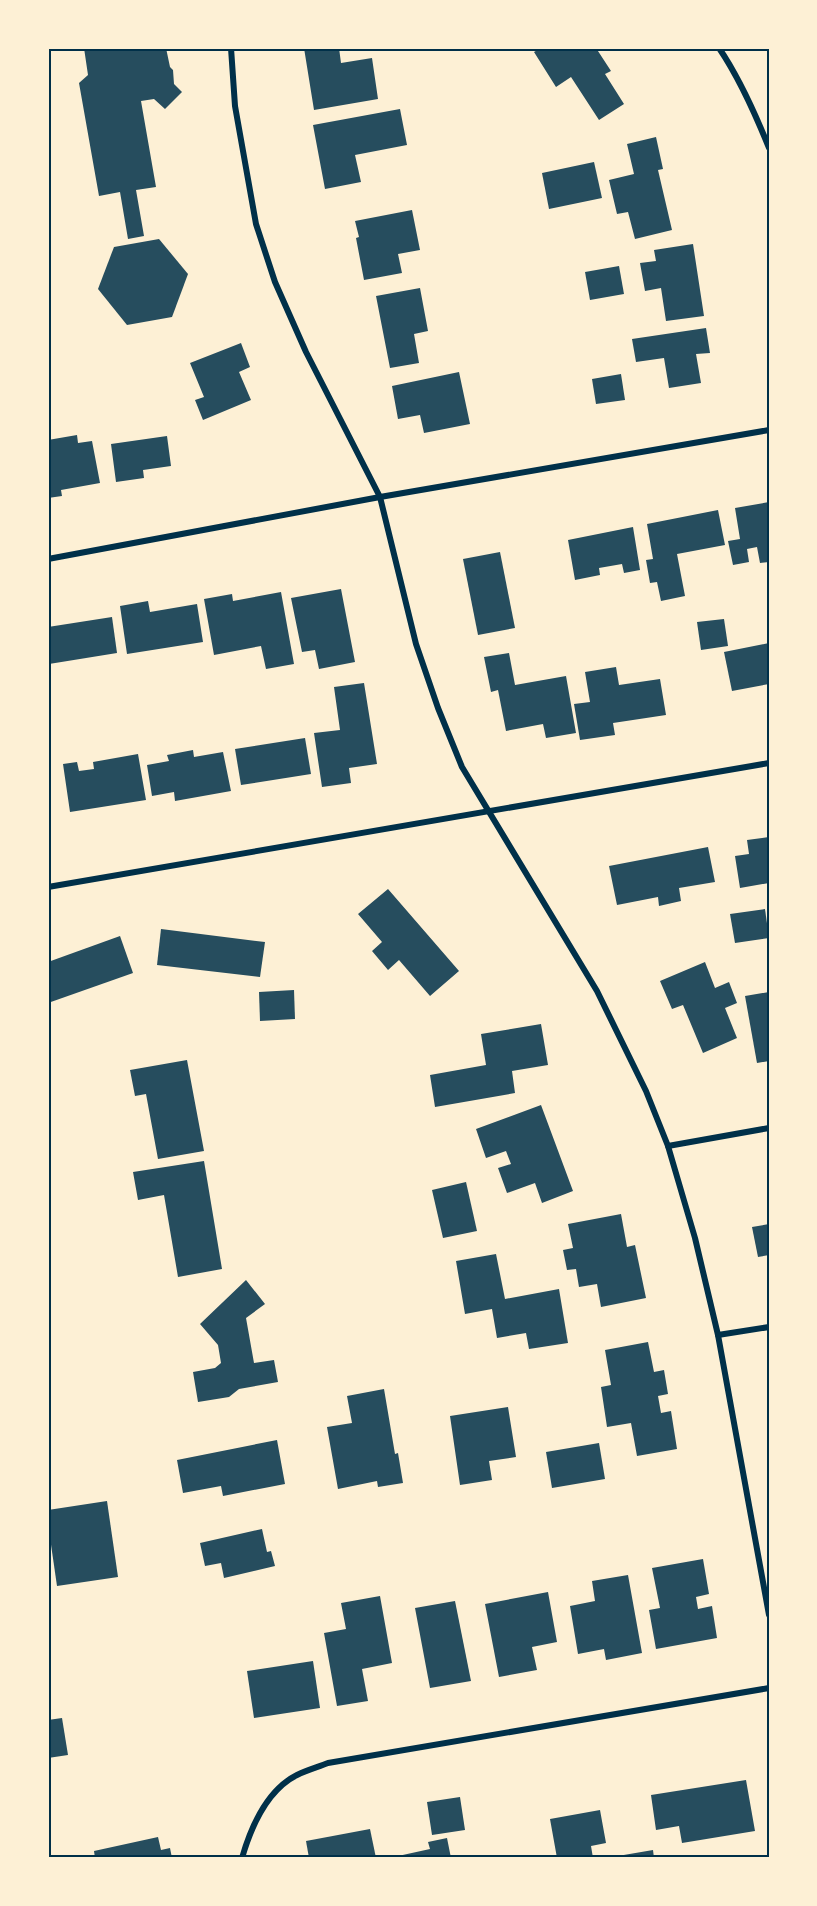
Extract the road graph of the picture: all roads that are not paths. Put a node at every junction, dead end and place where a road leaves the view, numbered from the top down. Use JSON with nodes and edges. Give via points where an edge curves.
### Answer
{"nodes":[{"id":1,"x":231,"y":48,"type":"edge"},
{"id":2,"x":719,"y":48,"type":"edge"},
{"id":3,"x":769,"y":148,"type":"edge"},
{"id":4,"x":769,"y":430,"type":"edge"},
{"id":5,"x":380,"y":497,"type":"junction"},
{"id":6,"x":48,"y":559,"type":"edge"},
{"id":7,"x":769,"y":763,"type":"edge"},
{"id":8,"x":488,"y":813,"type":"junction"},
{"id":9,"x":48,"y":887,"type":"edge"},
{"id":10,"x":769,"y":1128,"type":"edge"},
{"id":11,"x":668,"y":1146,"type":"junction"},
{"id":12,"x":769,"y":1327,"type":"edge"},
{"id":13,"x":718,"y":1335,"type":"junction"},
{"id":14,"x":769,"y":1615,"type":"edge"},
{"id":15,"x":769,"y":1688,"type":"edge"},
{"id":16,"x":242,"y":1858,"type":"edge"}],
"edges":[{"from":1,"to":5,"type":"street","via":[[244,166],[256,224],[275,282]]},
{"from":2,"to":3,"type":"street","via":[[756,115]]},
{"from":4,"to":5,"type":"street"},
{"from":5,"to":6,"type":"street"},
{"from":5,"to":8,"type":"street","via":[[423,665],[462,767]]},
{"from":7,"to":8,"type":"street"},
{"from":8,"to":9,"type":"street"},
{"from":8,"to":11,"type":"street","via":[[597,991]]},
{"from":10,"to":11,"type":"street"},
{"from":11,"to":13,"type":"street"},
{"from":12,"to":13,"type":"street"},
{"from":13,"to":14,"type":"street"},
{"from":15,"to":16,"type":"street","via":[[328,1763],[296,1775],[274,1793],[259,1814]]}]}
